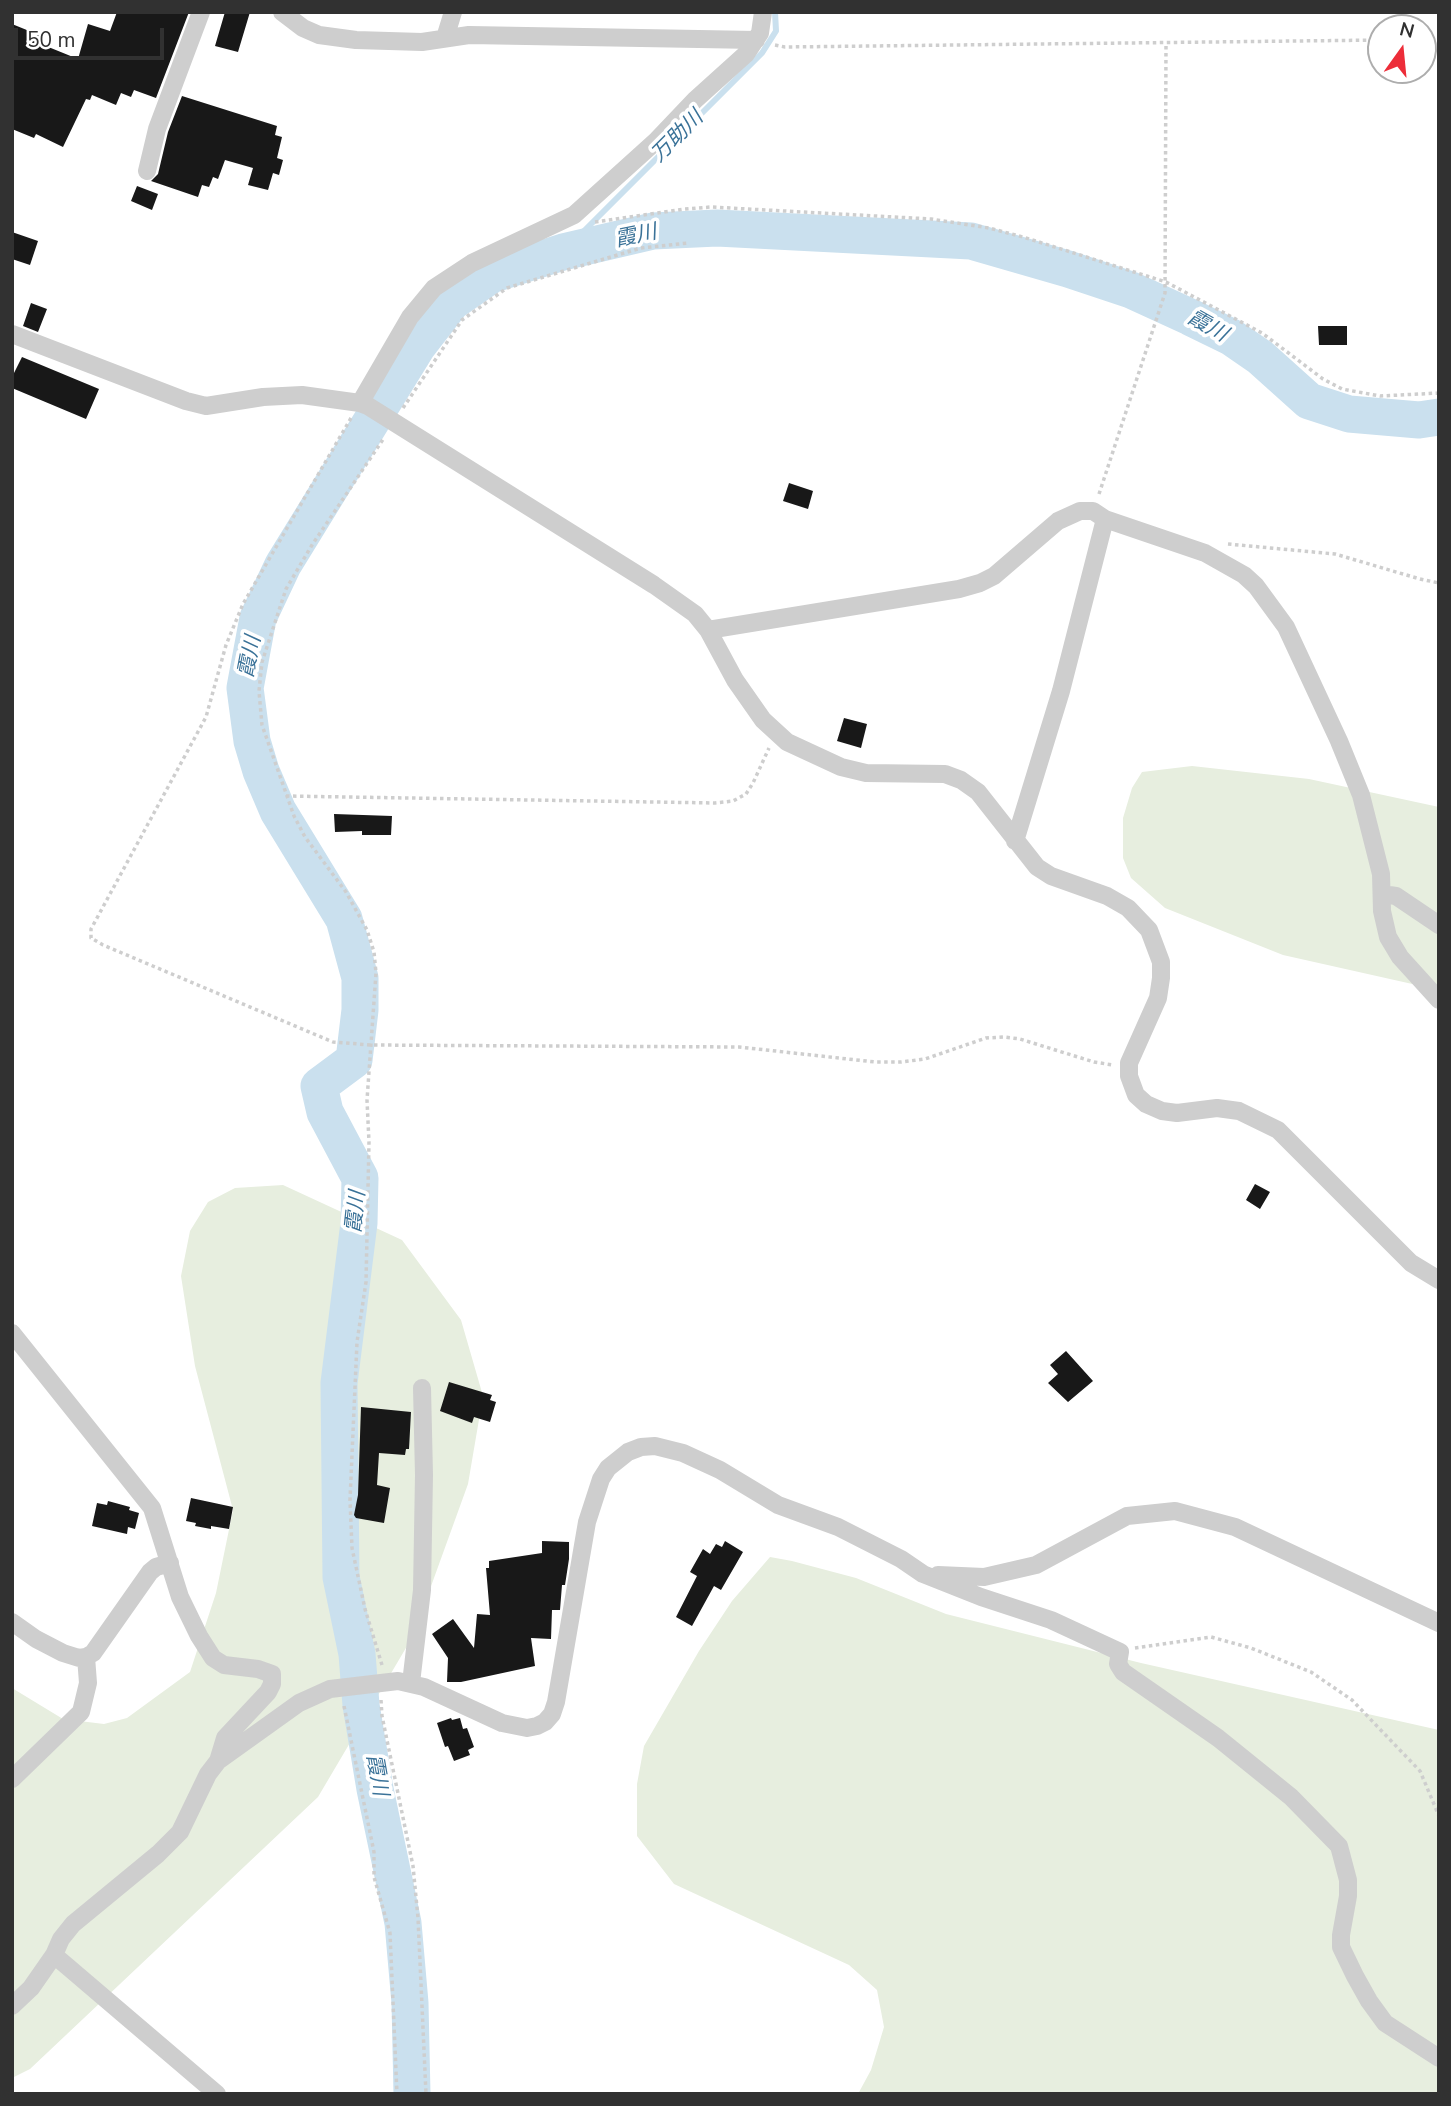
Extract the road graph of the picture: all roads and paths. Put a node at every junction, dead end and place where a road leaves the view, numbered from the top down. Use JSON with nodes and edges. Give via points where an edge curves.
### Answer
{"nodes":[{"id":1,"x":201,"y":12,"type":"edge"},
{"id":2,"x":282,"y":12,"type":"edge"},
{"id":3,"x":453,"y":12,"type":"edge"},
{"id":4,"x":763,"y":12,"type":"edge"},
{"id":5,"x":445,"y":38,"type":"junction"},
{"id":6,"x":1367,"y":40,"type":"edge"},
{"id":7,"x":764,"y":42,"type":"junction"},
{"id":8,"x":1166,"y":44,"type":"junction"},
{"id":9,"x":147,"y":171,"type":"dead end"},
{"id":10,"x":599,"y":222,"type":"dead end"},
{"id":11,"x":688,"y":243,"type":"dead end"},
{"id":12,"x":1166,"y":282,"type":"junction"},
{"id":13,"x":12,"y":334,"type":"edge"},
{"id":14,"x":1439,"y":393,"type":"edge"},
{"id":15,"x":364,"y":404,"type":"junction"},
{"id":16,"x":390,"y":420,"type":"junction"},
{"id":17,"x":1099,"y":515,"type":"junction"},
{"id":18,"x":1205,"y":553,"type":"junction"},
{"id":19,"x":1439,"y":583,"type":"edge"},
{"id":20,"x":708,"y":630,"type":"junction"},
{"id":21,"x":774,"y":733,"type":"junction"},
{"id":22,"x":286,"y":796,"type":"junction"},
{"id":23,"x":1016,"y":841,"type":"junction"},
{"id":24,"x":1382,"y":894,"type":"junction"},
{"id":25,"x":1439,"y":925,"type":"edge"},
{"id":26,"x":1439,"y":1000,"type":"edge"},
{"id":27,"x":369,"y":1044,"type":"junction"},
{"id":28,"x":1129,"y":1063,"type":"junction"},
{"id":29,"x":1439,"y":1280,"type":"edge"},
{"id":30,"x":12,"y":1333,"type":"edge"},
{"id":31,"x":422,"y":1388,"type":"dead end"},
{"id":32,"x":170,"y":1563,"type":"junction"},
{"id":33,"x":923,"y":1574,"type":"junction"},
{"id":34,"x":12,"y":1622,"type":"edge"},
{"id":35,"x":1439,"y":1623,"type":"edge"},
{"id":36,"x":1120,"y":1652,"type":"junction"},
{"id":37,"x":86,"y":1657,"type":"junction"},
{"id":38,"x":378,"y":1682,"type":"junction"},
{"id":39,"x":411,"y":1683,"type":"junction"},
{"id":40,"x":344,"y":1686,"type":"junction"},
{"id":41,"x":218,"y":1761,"type":"junction"},
{"id":42,"x":12,"y":1779,"type":"edge"},
{"id":43,"x":1439,"y":1816,"type":"edge"},
{"id":44,"x":54,"y":1955,"type":"junction"},
{"id":45,"x":12,"y":2006,"type":"edge"},
{"id":46,"x":1439,"y":2058,"type":"edge"},
{"id":47,"x":216,"y":2094,"type":"edge"},
{"id":48,"x":397,"y":2094,"type":"edge"},
{"id":49,"x":426,"y":2094,"type":"edge"}],
"edges":[{"from":1,"to":9,"type":"street","via":[[157,130]]},
{"from":2,"to":5,"type":"street","via":[[319,35],[409,42]]},
{"from":3,"to":5,"type":"street"},
{"from":4,"to":7,"type":"street"},
{"from":5,"to":7,"type":"street"},
{"from":6,"to":8,"type":"path"},
{"from":7,"to":8,"type":"path","via":[[785,47]]},
{"from":7,"to":15,"type":"street","via":[[695,100],[574,215],[472,263],[434,288],[410,317]]},
{"from":8,"to":12,"type":"path"},
{"from":10,"to":12,"type":"path","via":[[710,207],[931,219],[1023,237]]},
{"from":11,"to":16,"type":"path","via":[[641,248],[507,288],[462,320]]},
{"from":12,"to":14,"type":"path","via":[[1262,333],[1342,389],[1380,396]]},
{"from":12,"to":17,"type":"path"},
{"from":13,"to":15,"type":"street","via":[[206,406],[302,395]]},
{"from":15,"to":16,"type":"street"},
{"from":15,"to":27,"type":"path","via":[[243,604],[206,717],[90,934],[103,945],[333,1042]]},
{"from":16,"to":20,"type":"street","via":[[654,585],[695,614]]},
{"from":16,"to":22,"type":"path","via":[[286,589],[262,662],[262,725]]},
{"from":17,"to":18,"type":"street"},
{"from":17,"to":20,"type":"street","via":[[1080,510],[1058,521],[994,576],[960,589]]},
{"from":17,"to":23,"type":"street","via":[[1061,691]]},
{"from":18,"to":19,"type":"path","via":[[1210,547],[1227,544],[1335,554]]},
{"from":18,"to":24,"type":"street","via":[[1244,575],[1286,627],[1361,795]]},
{"from":20,"to":21,"type":"street","via":[[735,680]]},
{"from":21,"to":22,"type":"path","via":[[746,793],[733,801]]},
{"from":21,"to":23,"type":"street","via":[[841,767],[866,773],[945,774],[961,780],[978,792]]},
{"from":22,"to":27,"type":"path","via":[[305,837],[346,892],[367,930],[376,972]]},
{"from":23,"to":28,"type":"street","via":[[1037,867],[1107,896],[1128,908],[1149,930],[1161,961],[1158,998]]},
{"from":24,"to":25,"type":"street","via":[[1396,896]]},
{"from":24,"to":26,"type":"street","via":[[1388,937]]},
{"from":27,"to":28,"type":"path","via":[[739,1047],[901,1062],[1004,1037],[1094,1062]]},
{"from":27,"to":38,"type":"path","via":[[366,1282],[356,1342],[350,1500],[352,1548],[383,1668]]},
{"from":28,"to":29,"type":"street","via":[[1136,1095],[1146,1104],[1177,1113],[1217,1108],[1239,1111],[1278,1130],[1411,1263]]},
{"from":30,"to":32,"type":"street","via":[[152,1508]]},
{"from":31,"to":39,"type":"street","via":[[422,1590]]},
{"from":32,"to":37,"type":"street","via":[[150,1573]]},
{"from":32,"to":41,"type":"street","via":[[180,1597],[213,1658],[224,1665],[272,1674],[268,1692],[225,1738]]},
{"from":33,"to":35,"type":"street","via":[[984,1577],[1036,1565],[1127,1516],[1175,1511],[1235,1527]]},
{"from":33,"to":36,"type":"street","via":[[1051,1620]]},
{"from":33,"to":39,"type":"street","via":[[838,1527],[778,1506],[708,1464],[667,1448],[641,1447],[617,1459],[601,1479],[587,1522],[555,1702],[545,1722],[527,1728],[502,1723]]},
{"from":34,"to":37,"type":"street","via":[[62,1653]]},
{"from":36,"to":43,"type":"path","via":[[1211,1637],[1311,1672],[1352,1700],[1420,1771]]},
{"from":36,"to":46,"type":"street","via":[[1118,1664],[1124,1672],[1291,1797],[1339,1846],[1348,1880],[1341,1947],[1368,2001],[1385,2023]]},
{"from":37,"to":42,"type":"street","via":[[88,1684],[81,1712]]},
{"from":38,"to":39,"type":"street"},
{"from":38,"to":40,"type":"street"},
{"from":38,"to":49,"type":"path","via":[[412,1866]]},
{"from":40,"to":41,"type":"street","via":[[299,1703]]},
{"from":40,"to":48,"type":"path","via":[[374,1852],[374,1877],[390,1933]]},
{"from":41,"to":44,"type":"street","via":[[180,1832],[73,1924]]},
{"from":44,"to":45,"type":"street"},
{"from":44,"to":47,"type":"street"}]}
